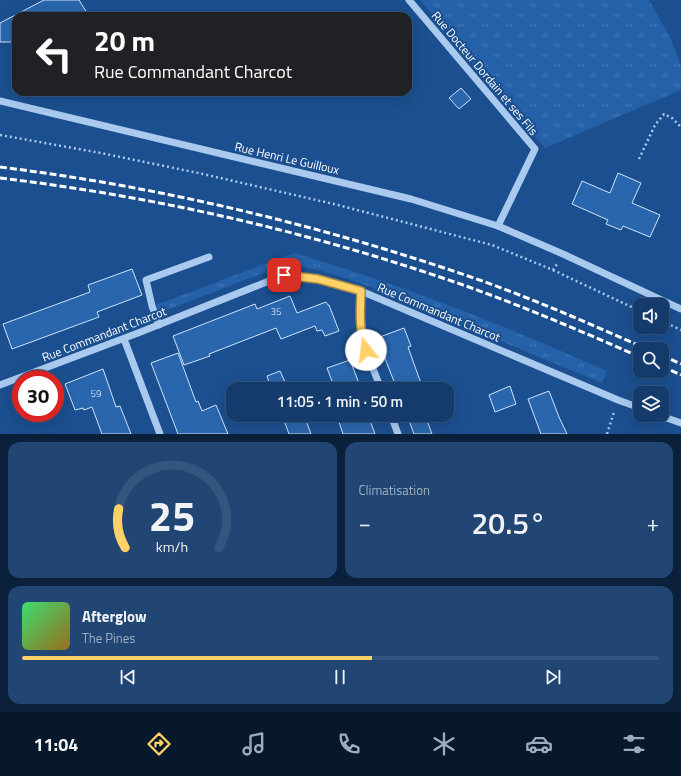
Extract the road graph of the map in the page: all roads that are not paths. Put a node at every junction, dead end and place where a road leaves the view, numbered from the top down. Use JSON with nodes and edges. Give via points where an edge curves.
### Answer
{"nodes":[{"id":1,"x":409,"y":0,"type":"edge"},
{"id":2,"x":0,"y":101,"type":"edge"},
{"id":3,"x":498,"y":226,"type":"junction"},
{"id":4,"x":208,"y":257,"type":"dead end"},
{"id":5,"x":361,"y":291,"type":"junction"},
{"id":6,"x":681,"y":309,"type":"edge"},
{"id":7,"x":159,"y":325,"type":"junction"},
{"id":8,"x":124,"y":339,"type":"junction"},
{"id":9,"x":378,"y":382,"type":"edge"},
{"id":10,"x":0,"y":385,"type":"edge"},
{"id":11,"x":633,"y":405,"type":"edge"},
{"id":12,"x":669,"y":419,"type":"edge"},
{"id":13,"x":394,"y":422,"type":"edge"},
{"id":14,"x":681,"y":424,"type":"edge"},
{"id":15,"x":160,"y":434,"type":"edge"},
{"id":16,"x":398,"y":434,"type":"edge"}],
"edges":[{"from":1,"to":3,"type":"street","name":"Rue Docteur Dordain et ses Fils","via":[[535,149]]},
{"from":2,"to":3,"type":"street","name":"Rue Henri Le Guilloux","via":[[411,199]]},
{"from":3,"to":6,"type":"street","name":"Rue Henri Le Guilloux"},
{"from":4,"to":7,"type":"street","via":[[146,280]]},
{"from":5,"to":7,"type":"street","name":"Rue Commandant Charcot","via":[[318,279],[284,275]]},
{"from":5,"to":9,"type":"street","via":[[361,338]]},
{"from":5,"to":11,"type":"street","name":"Rue Commandant Charcot"},
{"from":7,"to":8,"type":"street","name":"Rue Commandant Charcot"},
{"from":8,"to":10,"type":"street","name":"Rue Commandant Charcot"},
{"from":8,"to":15,"type":"street"},
{"from":12,"to":14,"type":"street"},
{"from":13,"to":16,"type":"street"}]}
